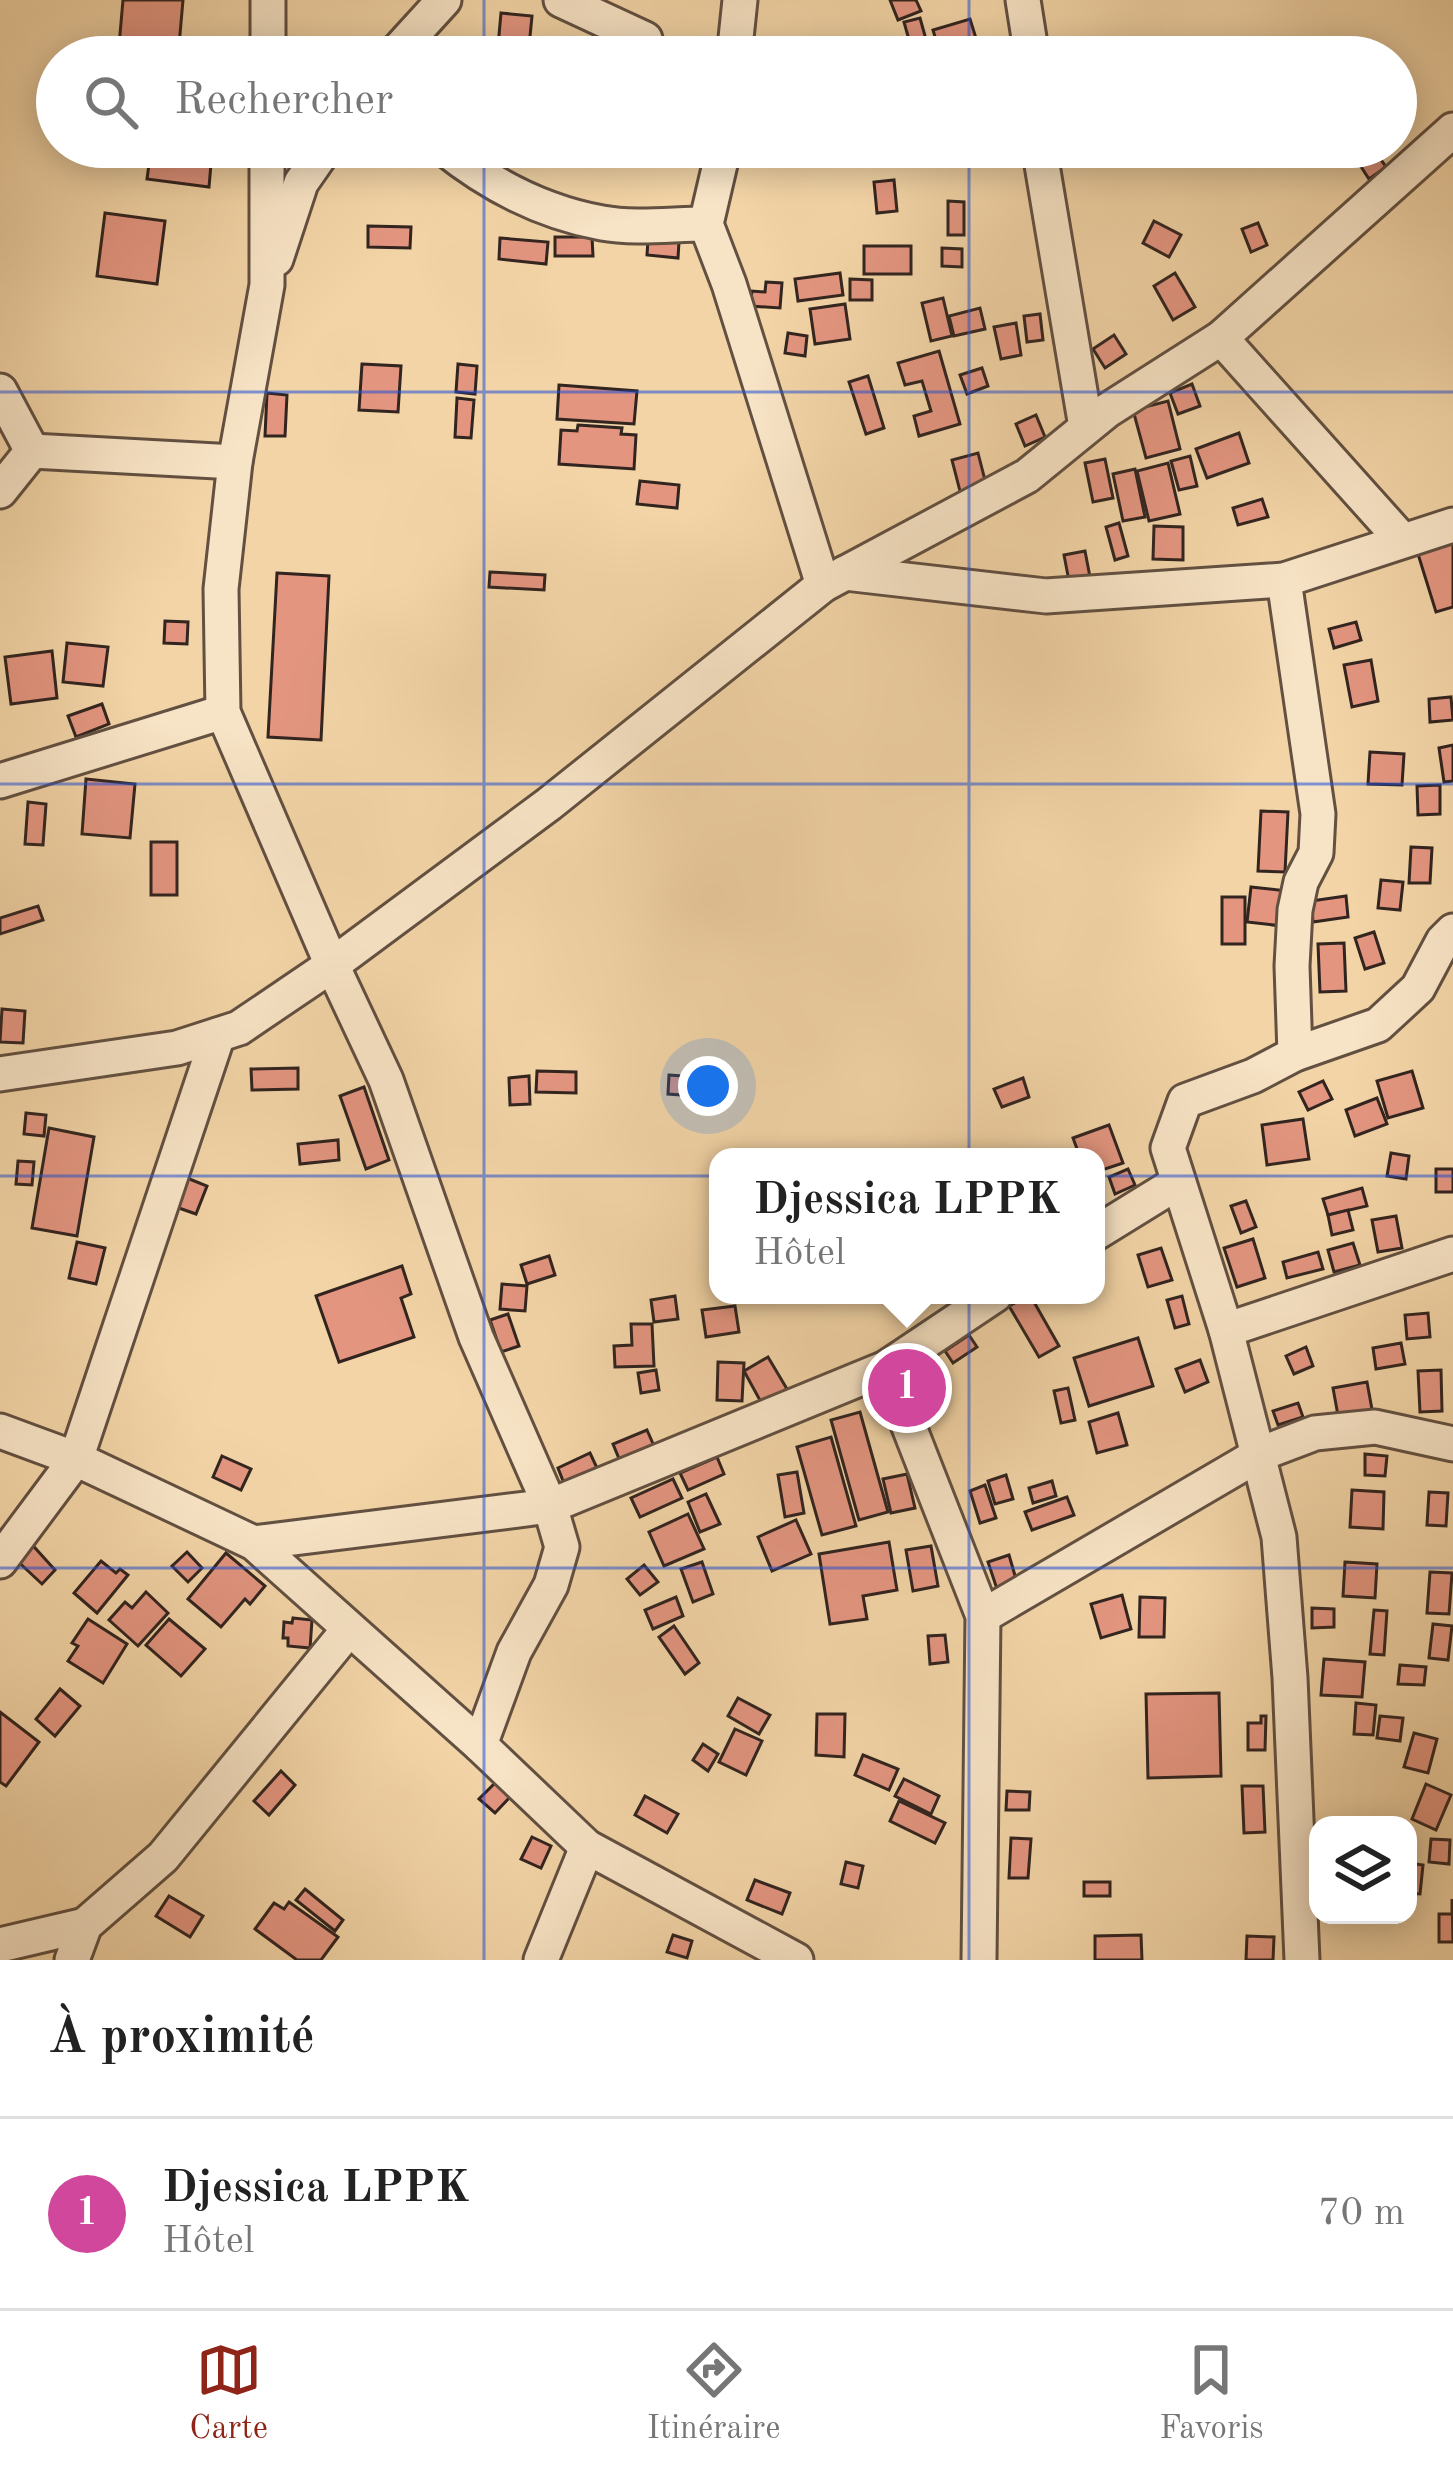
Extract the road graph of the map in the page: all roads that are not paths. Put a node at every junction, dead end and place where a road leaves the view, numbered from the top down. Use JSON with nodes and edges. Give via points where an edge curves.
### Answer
{"nodes":[{"id":1,"x":268,"y":0,"type":"edge"},
{"id":2,"x":444,"y":0,"type":"edge"},
{"id":3,"x":561,"y":0,"type":"edge"},
{"id":4,"x":636,"y":0,"type":"edge"},
{"id":5,"x":740,"y":0,"type":"edge"},
{"id":6,"x":1023,"y":0,"type":"edge"},
{"id":7,"x":268,"y":36,"type":"edge"},
{"id":8,"x":411,"y":36,"type":"edge"},
{"id":9,"x":626,"y":36,"type":"edge"},
{"id":10,"x":645,"y":36,"type":"edge"},
{"id":11,"x":736,"y":36,"type":"edge"},
{"id":12,"x":1029,"y":36,"type":"edge"},
{"id":13,"x":1453,"y":130,"type":"edge"},
{"id":14,"x":1417,"y":162,"type":"edge"},
{"id":15,"x":267,"y":168,"type":"edge"},
{"id":16,"x":311,"y":168,"type":"edge"},
{"id":17,"x":470,"y":168,"type":"edge"},
{"id":18,"x":718,"y":168,"type":"edge"},
{"id":19,"x":1043,"y":168,"type":"edge"},
{"id":20,"x":1411,"y":168,"type":"edge"},
{"id":21,"x":706,"y":224,"type":"junction"},
{"id":22,"x":267,"y":286,"type":"junction"},
{"id":23,"x":1221,"y":338,"type":"junction"},
{"id":24,"x":0,"y":391,"type":"edge"},
{"id":25,"x":1086,"y":427,"type":"junction"},
{"id":26,"x":32,"y":451,"type":"junction"},
{"id":27,"x":235,"y":462,"type":"junction"},
{"id":28,"x":0,"y":491,"type":"edge"},
{"id":29,"x":1453,"y":525,"type":"edge"},
{"id":30,"x":1402,"y":540,"type":"junction"},
{"id":31,"x":834,"y":579,"type":"junction"},
{"id":32,"x":1284,"y":580,"type":"junction"},
{"id":33,"x":223,"y":712,"type":"junction"},
{"id":34,"x":0,"y":781,"type":"edge"},
{"id":35,"x":1453,"y":931,"type":"edge"},
{"id":36,"x":332,"y":965,"type":"junction"},
{"id":37,"x":218,"y":1035,"type":"junction"},
{"id":38,"x":1295,"y":1054,"type":"junction"},
{"id":39,"x":0,"y":1074,"type":"edge"},
{"id":40,"x":1177,"y":1184,"type":"junction"},
{"id":41,"x":1105,"y":1228,"type":"edge"},
{"id":42,"x":1453,"y":1254,"type":"edge"},
{"id":43,"x":982,"y":1304,"type":"edge"},
{"id":44,"x":1226,"y":1330,"type":"junction"},
{"id":45,"x":886,"y":1368,"type":"junction"},
{"id":46,"x":0,"y":1431,"type":"edge"},
{"id":47,"x":1453,"y":1444,"type":"edge"},
{"id":48,"x":1260,"y":1454,"type":"junction"},
{"id":49,"x":76,"y":1459,"type":"junction"},
{"id":50,"x":550,"y":1506,"type":"junction"},
{"id":51,"x":254,"y":1543,"type":"junction"},
{"id":52,"x":0,"y":1561,"type":"edge"},
{"id":53,"x":983,"y":1616,"type":"junction"},
{"id":54,"x":350,"y":1629,"type":"junction"},
{"id":55,"x":480,"y":1745,"type":"junction"},
{"id":56,"x":587,"y":1847,"type":"junction"},
{"id":57,"x":85,"y":1925,"type":"junction"},
{"id":58,"x":0,"y":1945,"type":"edge"},
{"id":59,"x":72,"y":1960,"type":"edge"},
{"id":60,"x":541,"y":1960,"type":"edge"},
{"id":61,"x":796,"y":1960,"type":"edge"},
{"id":62,"x":979,"y":1960,"type":"edge"},
{"id":63,"x":1302,"y":1960,"type":"edge"}],
"edges":[{"from":1,"to":7,"type":"street"},
{"from":2,"to":8,"type":"street"},
{"from":3,"to":9,"type":"street"},
{"from":4,"to":10,"type":"street"},
{"from":5,"to":11,"type":"street"},
{"from":6,"to":12,"type":"street"},
{"from":13,"to":14,"type":"street"},
{"from":15,"to":22,"type":"street"},
{"from":16,"to":22,"type":"street"},
{"from":17,"to":21,"type":"street","via":[[523,200],[605,224]]},
{"from":18,"to":21,"type":"street"},
{"from":19,"to":25,"type":"street"},
{"from":20,"to":23,"type":"street"},
{"from":21,"to":31,"type":"street"},
{"from":22,"to":27,"type":"street"},
{"from":23,"to":25,"type":"street"},
{"from":23,"to":30,"type":"street"},
{"from":24,"to":26,"type":"street"},
{"from":25,"to":31,"type":"street","via":[[1028,476]]},
{"from":26,"to":27,"type":"street"},
{"from":26,"to":28,"type":"street"},
{"from":27,"to":33,"type":"street","via":[[221,589]]},
{"from":29,"to":30,"type":"street"},
{"from":30,"to":32,"type":"street"},
{"from":31,"to":32,"type":"street","via":[[1046,596]]},
{"from":31,"to":36,"type":"street"},
{"from":32,"to":38,"type":"street","via":[[1318,814],[1316,853],[1295,910]]},
{"from":33,"to":34,"type":"street"},
{"from":33,"to":36,"type":"street"},
{"from":35,"to":38,"type":"street","via":[[1418,988],[1378,1025]]},
{"from":36,"to":37,"type":"street"},
{"from":36,"to":50,"type":"street","via":[[386,1080],[476,1337]]},
{"from":37,"to":39,"type":"street"},
{"from":37,"to":49,"type":"street"},
{"from":38,"to":40,"type":"street","via":[[1186,1100],[1168,1148]]},
{"from":40,"to":41,"type":"street"},
{"from":40,"to":44,"type":"street"},
{"from":42,"to":44,"type":"street"},
{"from":43,"to":45,"type":"street"},
{"from":44,"to":48,"type":"street"},
{"from":45,"to":50,"type":"street"},
{"from":45,"to":53,"type":"street"},
{"from":46,"to":49,"type":"street"},
{"from":47,"to":48,"type":"street","via":[[1354,1427]]},
{"from":48,"to":53,"type":"street"},
{"from":48,"to":63,"type":"street","via":[[1279,1537]]},
{"from":49,"to":51,"type":"street"},
{"from":49,"to":52,"type":"street"},
{"from":50,"to":51,"type":"street"},
{"from":50,"to":55,"type":"street","via":[[562,1547],[551,1585],[514,1652]]},
{"from":51,"to":54,"type":"street"},
{"from":53,"to":62,"type":"street"},
{"from":54,"to":55,"type":"street"},
{"from":54,"to":57,"type":"street","via":[[164,1857]]},
{"from":55,"to":56,"type":"street"},
{"from":56,"to":60,"type":"street"},
{"from":56,"to":61,"type":"street"},
{"from":57,"to":58,"type":"street"},
{"from":57,"to":59,"type":"street"}]}
